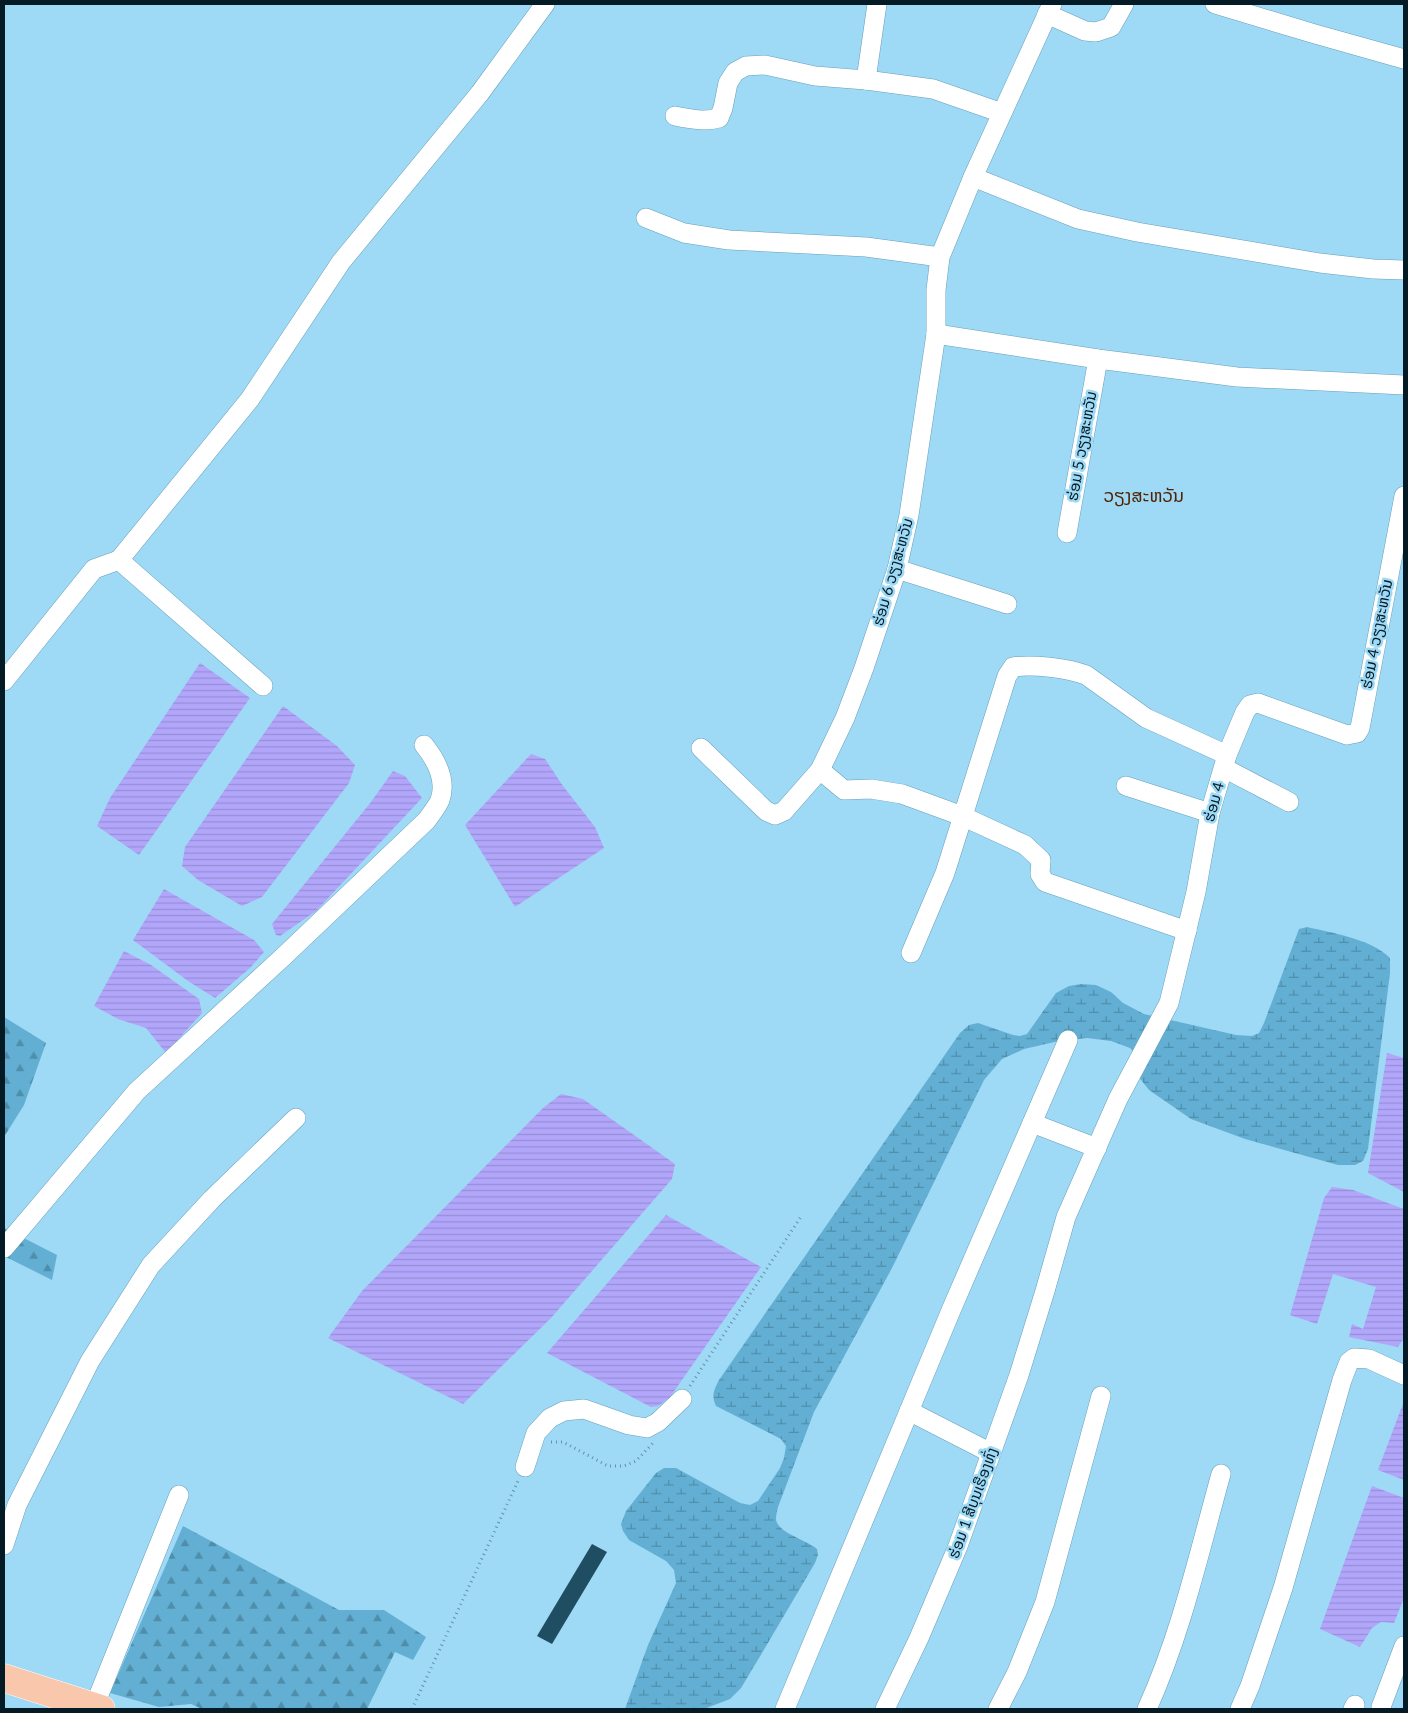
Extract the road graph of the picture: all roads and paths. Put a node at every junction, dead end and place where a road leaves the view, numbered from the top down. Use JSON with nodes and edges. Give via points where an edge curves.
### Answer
{"nodes":[{"id":1,"x":545,"y":4,"type":"edge"},
{"id":2,"x":876,"y":4,"type":"edge"},
{"id":3,"x":1124,"y":4,"type":"edge"},
{"id":4,"x":1215,"y":4,"type":"edge"},
{"id":5,"x":1050,"y":9,"type":"edge"},
{"id":6,"x":1404,"y":59,"type":"edge"},
{"id":7,"x":866,"y":80,"type":"junction"},
{"id":8,"x":1002,"y":113,"type":"junction"},
{"id":9,"x":675,"y":116,"type":"dead end"},
{"id":10,"x":973,"y":177,"type":"junction"},
{"id":11,"x":646,"y":218,"type":"dead end"},
{"id":12,"x":940,"y":257,"type":"junction"},
{"id":13,"x":1404,"y":270,"type":"edge"},
{"id":14,"x":936,"y":334,"type":"junction"},
{"id":15,"x":1098,"y":359,"type":"junction"},
{"id":16,"x":1404,"y":385,"type":"edge"},
{"id":17,"x":1404,"y":496,"type":"edge"},
{"id":18,"x":1067,"y":533,"type":"dead end"},
{"id":19,"x":119,"y":560,"type":"junction"},
{"id":20,"x":897,"y":568,"type":"junction"},
{"id":21,"x":1007,"y":604,"type":"dead end"},
{"id":22,"x":4,"y":681,"type":"edge"},
{"id":23,"x":263,"y":686,"type":"dead end"},
{"id":24,"x":1347,"y":735,"type":"joint"},
{"id":25,"x":424,"y":745,"type":"dead end"},
{"id":26,"x":701,"y":748,"type":"dead end"},
{"id":27,"x":1225,"y":762,"type":"junction"},
{"id":28,"x":820,"y":770,"type":"junction"},
{"id":29,"x":1126,"y":786,"type":"dead end"},
{"id":30,"x":1289,"y":802,"type":"dead end"},
{"id":31,"x":1210,"y":813,"type":"junction"},
{"id":32,"x":962,"y":816,"type":"junction"},
{"id":33,"x":1187,"y":931,"type":"junction"},
{"id":34,"x":911,"y":952,"type":"dead end"},
{"id":35,"x":1068,"y":1040,"type":"dead end"},
{"id":36,"x":296,"y":1118,"type":"dead end"},
{"id":37,"x":1032,"y":1123,"type":"junction"},
{"id":38,"x":1096,"y":1148,"type":"junction"},
{"id":39,"x":802,"y":1215,"type":"dead end"},
{"id":40,"x":4,"y":1248,"type":"edge"},
{"id":41,"x":1404,"y":1374,"type":"edge"},
{"id":42,"x":1101,"y":1396,"type":"dead end"},
{"id":43,"x":682,"y":1399,"type":"joint"},
{"id":44,"x":909,"y":1411,"type":"junction"},
{"id":45,"x":656,"y":1438,"type":"dead end"},
{"id":46,"x":546,"y":1442,"type":"dead end"},
{"id":47,"x":991,"y":1453,"type":"junction"},
{"id":48,"x":524,"y":1467,"type":"joint"},
{"id":49,"x":1221,"y":1474,"type":"dead end"},
{"id":50,"x":179,"y":1495,"type":"dead end"},
{"id":51,"x":4,"y":1545,"type":"edge"},
{"id":52,"x":1404,"y":1646,"type":"edge"},
{"id":53,"x":4,"y":1678,"type":"edge"},
{"id":54,"x":1381,"y":1707,"type":"dead end"},
{"id":55,"x":98,"y":1708,"type":"edge"},
{"id":56,"x":412,"y":1709,"type":"edge"},
{"id":57,"x":785,"y":1709,"type":"edge"},
{"id":58,"x":885,"y":1709,"type":"edge"},
{"id":59,"x":998,"y":1709,"type":"edge"},
{"id":60,"x":1147,"y":1709,"type":"edge"},
{"id":61,"x":1240,"y":1709,"type":"edge"}],
"edges":[{"from":1,"to":19,"type":"street","via":[[480,93],[341,262],[250,398]]},
{"from":2,"to":7,"type":"street"},
{"from":3,"to":5,"type":"street","via":[[1111,27],[1096,32],[1085,31]]},
{"from":4,"to":6,"type":"street"},
{"from":5,"to":8,"type":"street","name":"ຮ່ອມ 6 ວຽງສະຫວັນ"},
{"from":7,"to":8,"type":"street","via":[[933,89]]},
{"from":7,"to":9,"type":"street","via":[[815,76],[765,65],[746,66],[735,72],[728,84],[719,118],[700,120]]},
{"from":8,"to":10,"type":"street","name":"ຮ່ອມ 6 ວຽງສະຫວັນ"},
{"from":10,"to":12,"type":"street","name":"ຮ່ອມ 6 ວຽງສະຫວັນ"},
{"from":10,"to":13,"type":"street","via":[[1078,219],[1137,232],[1320,263]]},
{"from":11,"to":12,"type":"street","via":[[684,233],[729,240],[866,247]]},
{"from":12,"to":14,"type":"street","name":"ຮ່ອມ 6 ວຽງສະຫວັນ"},
{"from":14,"to":15,"type":"street"},
{"from":14,"to":20,"type":"street","name":"ຮ່ອມ 6 ວຽງສະຫວັນ","via":[[909,516]]},
{"from":15,"to":16,"type":"street","via":[[1237,376]]},
{"from":15,"to":18,"type":"street","name":"ຮ່ອມ 5 ວຽງສະຫວັນ"},
{"from":17,"to":24,"type":"street","name":"ຮ່ອມ 4 ວຽງສະຫວັນ","via":[[1360,728],[1357,733]]},
{"from":19,"to":22,"type":"street","via":[[94,569]]},
{"from":19,"to":23,"type":"street"},
{"from":20,"to":21,"type":"street"},
{"from":20,"to":28,"type":"street","name":"ຮ່ອມ 6 ວຽງສະຫວັນ","via":[[845,718]]},
{"from":24,"to":27,"type":"street","name":"ຮ່ອມ 4","via":[[1258,703],[1250,705],[1245,712]]},
{"from":25,"to":40,"type":"street","via":[[434,758],[442,782],[440,800],[427,820],[137,1091]]},
{"from":26,"to":28,"type":"street","name":"ຮ່ອມ 6 ວຽງສະຫວັນ","via":[[766,811],[775,815],[784,811]]},
{"from":27,"to":30,"type":"street"},
{"from":27,"to":31,"type":"street","name":"ຮ່ອມ 4"},
{"from":27,"to":32,"type":"street","via":[[1146,718],[1086,675],[1033,666],[1013,667]]},
{"from":28,"to":32,"type":"street","via":[[844,790],[871,789],[902,794]]},
{"from":29,"to":31,"type":"street"},
{"from":31,"to":33,"type":"street","name":"ຮ່ອມ 4"},
{"from":32,"to":33,"type":"street","via":[[1025,845],[1041,860],[1040,874],[1045,882]]},
{"from":32,"to":34,"type":"street","via":[[945,873]]},
{"from":33,"to":38,"type":"street","name":"ຮ່ອມ 4","via":[[1169,1003]]},
{"from":35,"to":37,"type":"street"},
{"from":36,"to":51,"type":"street","via":[[212,1199],[151,1265],[90,1362],[18,1505]]},
{"from":37,"to":38,"type":"street"},
{"from":37,"to":44,"type":"street"},
{"from":38,"to":47,"type":"street","name":"ຮ່ອມ 1 ສີບຸນເຮືອງທົ່ງ","via":[[1066,1217],[1046,1292]]},
{"from":39,"to":43,"type":"path"},
{"from":41,"to":61,"type":"street","via":[[1369,1359],[1354,1358],[1349,1362],[1283,1588]]},
{"from":42,"to":59,"type":"street","via":[[1045,1602],[1017,1672]]},
{"from":43,"to":48,"type":"street","via":[[647,1428],[584,1410],[564,1410],[550,1418],[536,1433]]},
{"from":44,"to":47,"type":"street"},
{"from":44,"to":57,"type":"street"},
{"from":45,"to":46,"type":"path","via":[[636,1461],[624,1466],[608,1466],[563,1442]]},
{"from":47,"to":58,"type":"street","name":"ຮ່ອມ 1 ສີບຸນເຮືອງທົ່ງ","via":[[958,1546],[920,1638]]},
{"from":48,"to":56,"type":"path"},
{"from":49,"to":60,"type":"street","via":[[1188,1599]]},
{"from":50,"to":55,"type":"street"},
{"from":52,"to":54,"type":"street"},
{"from":53,"to":55,"type":"highway"}]}
